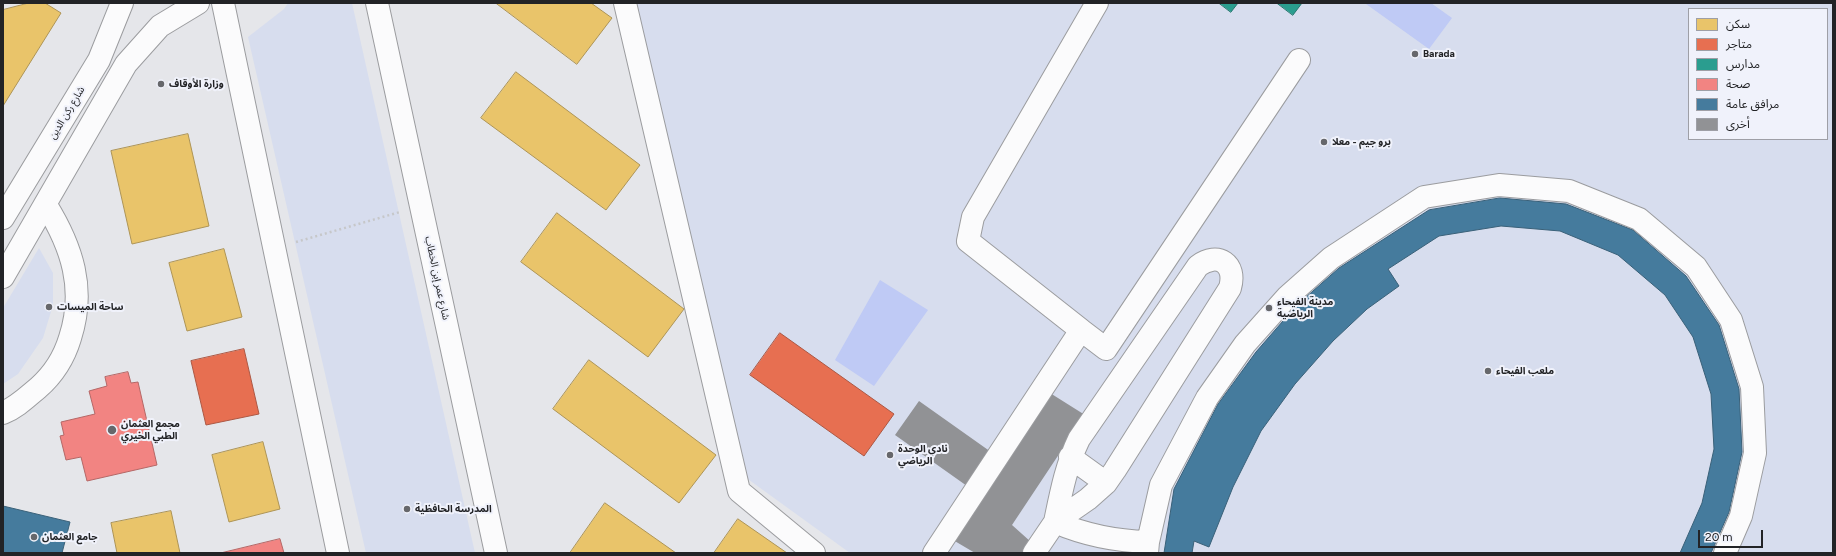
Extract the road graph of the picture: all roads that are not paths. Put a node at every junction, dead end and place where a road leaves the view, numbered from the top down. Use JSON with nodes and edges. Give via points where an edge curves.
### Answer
{"nodes":[{"id":1,"x":122,"y":3,"type":"edge"},
{"id":2,"x":198,"y":3,"type":"edge"},
{"id":3,"x":223,"y":3,"type":"edge"},
{"id":4,"x":377,"y":3,"type":"edge"},
{"id":5,"x":625,"y":3,"type":"edge"},
{"id":6,"x":1097,"y":3,"type":"edge"},
{"id":7,"x":1299,"y":60,"type":"dead end"},
{"id":8,"x":10,"y":195,"type":"edge"},
{"id":9,"x":46,"y":205,"type":"junction"},
{"id":10,"x":3,"y":218,"type":"edge"},
{"id":11,"x":3,"y":277,"type":"edge"},
{"id":12,"x":1081,"y":330,"type":"junction"},
{"id":13,"x":3,"y":413,"type":"edge"},
{"id":14,"x":1070,"y":457,"type":"junction"},
{"id":15,"x":1106,"y":483,"type":"junction"},
{"id":16,"x":1055,"y":522,"type":"junction"},
{"id":17,"x":1147,"y":548,"type":"edge"},
{"id":18,"x":338,"y":553,"type":"edge"},
{"id":19,"x":496,"y":553,"type":"edge"},
{"id":20,"x":814,"y":553,"type":"edge"},
{"id":21,"x":934,"y":553,"type":"edge"},
{"id":22,"x":1034,"y":553,"type":"edge"},
{"id":23,"x":1725,"y":553,"type":"edge"}],
"edges":[{"from":1,"to":8,"type":"main road","name":"شارع ركن الدين","via":[[99,60]]},
{"from":2,"to":9,"type":"main road","via":[[160,26],[126,64]]},
{"from":3,"to":18,"type":"main road"},
{"from":4,"to":19,"type":"main road","name":"شارع عمر إبن الخطاب"},
{"from":5,"to":20,"type":"main road","via":[[739,491]]},
{"from":6,"to":12,"type":"main road","via":[[973,217],[968,241]]},
{"from":7,"to":12,"type":"main road","via":[[1106,349]]},
{"from":8,"to":10,"type":"main road","name":"شارع ركن الدين"},
{"from":9,"to":11,"type":"main road"},
{"from":9,"to":13,"type":"main road","via":[[60,227],[72,258],[78,291],[76,321],[64,355],[48,380],[15,408]]},
{"from":12,"to":21,"type":"main road"},
{"from":14,"to":15,"type":"main road"},
{"from":14,"to":15,"type":"main road","via":[[1079,439],[1198,266],[1206,260],[1225,262],[1231,270],[1233,279],[1230,288]]},
{"from":14,"to":16,"type":"main road"},
{"from":15,"to":16,"type":"main road"},
{"from":16,"to":17,"type":"main road","via":[[1098,537]]},
{"from":16,"to":22,"type":"main road"},
{"from":17,"to":23,"type":"main road","via":[[1161,485],[1207,398],[1245,344],[1287,297],[1331,258],[1424,197],[1499,185],[1569,192],[1639,219],[1696,268],[1731,320],[1752,387],[1755,453],[1741,516]]}]}
